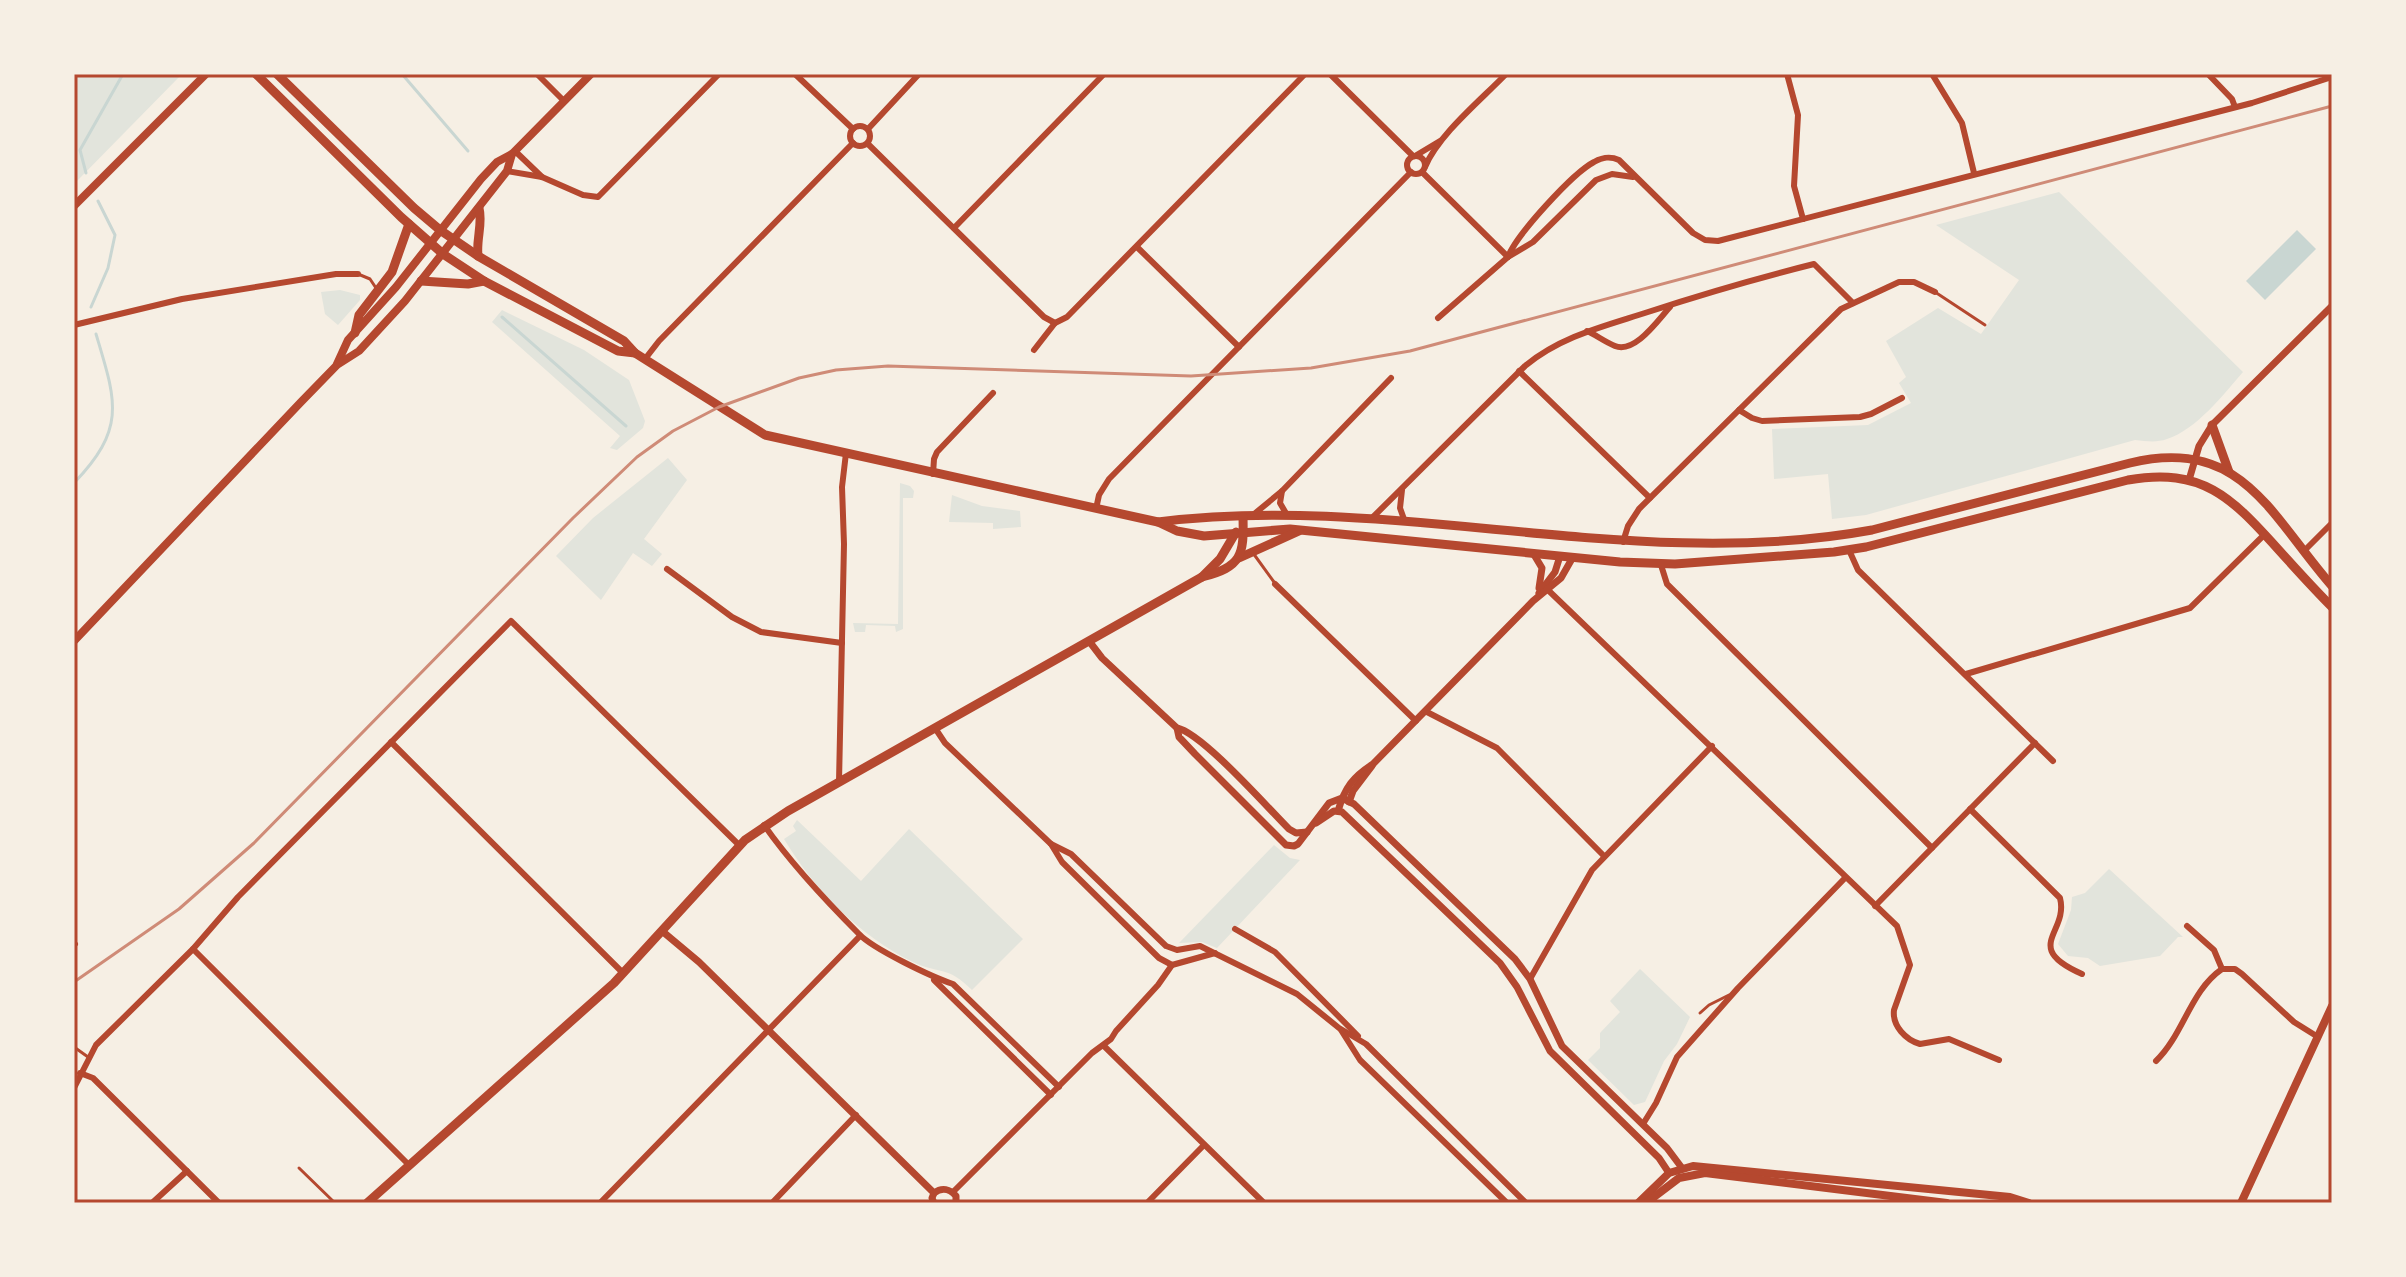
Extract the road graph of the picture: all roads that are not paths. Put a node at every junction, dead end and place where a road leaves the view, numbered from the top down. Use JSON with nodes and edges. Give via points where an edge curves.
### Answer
{"nodes":[{"id":1,"x":206,"y":74,"type":"edge"},
{"id":2,"x":256,"y":74,"type":"edge"},
{"id":3,"x":277,"y":74,"type":"edge"},
{"id":4,"x":537,"y":74,"type":"edge"},
{"id":5,"x":591,"y":74,"type":"edge"},
{"id":6,"x":719,"y":74,"type":"edge"},
{"id":7,"x":795,"y":74,"type":"edge"},
{"id":8,"x":919,"y":74,"type":"edge"},
{"id":9,"x":1104,"y":74,"type":"edge"},
{"id":10,"x":1305,"y":74,"type":"edge"},
{"id":11,"x":1330,"y":74,"type":"edge"},
{"id":12,"x":1506,"y":74,"type":"edge"},
{"id":13,"x":1787,"y":74,"type":"edge"},
{"id":14,"x":1932,"y":74,"type":"edge"},
{"id":15,"x":2208,"y":74,"type":"edge"},
{"id":16,"x":2332,"y":77,"type":"edge"},
{"id":17,"x":564,"y":101,"type":"junction"},
{"id":18,"x":2235,"y":107,"type":"junction"},
{"id":19,"x":853,"y":129,"type":"junction"},
{"id":20,"x":868,"y":129,"type":"junction"},
{"id":21,"x":1443,"y":139,"type":"junction"},
{"id":22,"x":853,"y":143,"type":"junction"},
{"id":23,"x":868,"y":144,"type":"junction"},
{"id":24,"x":514,"y":152,"type":"junction"},
{"id":25,"x":1414,"y":156,"type":"junction"},
{"id":26,"x":1424,"y":169,"type":"junction"},
{"id":27,"x":507,"y":171,"type":"junction"},
{"id":28,"x":1411,"y":172,"type":"junction"},
{"id":29,"x":1974,"y":173,"type":"junction"},
{"id":30,"x":542,"y":177,"type":"junction"},
{"id":31,"x":1635,"y":177,"type":"junction"},
{"id":32,"x":74,"y":206,"type":"edge"},
{"id":33,"x":479,"y":208,"type":"junction"},
{"id":34,"x":1803,"y":219,"type":"junction"},
{"id":35,"x":409,"y":224,"type":"junction"},
{"id":36,"x":954,"y":228,"type":"junction"},
{"id":37,"x":440,"y":230,"type":"junction"},
{"id":38,"x":453,"y":240,"type":"junction"},
{"id":39,"x":430,"y":243,"type":"junction"},
{"id":40,"x":1137,"y":247,"type":"junction"},
{"id":41,"x":443,"y":254,"type":"junction"},
{"id":42,"x":478,"y":256,"type":"junction"},
{"id":43,"x":1508,"y":257,"type":"junction"},
{"id":44,"x":358,"y":274,"type":"joint"},
{"id":45,"x":421,"y":281,"type":"junction"},
{"id":46,"x":484,"y":281,"type":"junction"},
{"id":47,"x":377,"y":292,"type":"junction"},
{"id":48,"x":1935,"y":292,"type":"joint"},
{"id":49,"x":1853,"y":303,"type":"junction"},
{"id":50,"x":1672,"y":304,"type":"junction"},
{"id":51,"x":2332,"y":306,"type":"edge"},
{"id":52,"x":1438,"y":318,"type":"dead end"},
{"id":53,"x":1055,"y":323,"type":"junction"},
{"id":54,"x":74,"y":325,"type":"edge"},
{"id":55,"x":1985,"y":325,"type":"dead end"},
{"id":56,"x":1587,"y":331,"type":"junction"},
{"id":57,"x":355,"y":333,"type":"junction"},
{"id":58,"x":1239,"y":347,"type":"junction"},
{"id":59,"x":1034,"y":350,"type":"dead end"},
{"id":60,"x":635,"y":353,"type":"junction"},
{"id":61,"x":645,"y":359,"type":"junction"},
{"id":62,"x":337,"y":365,"type":"junction"},
{"id":63,"x":1519,"y":371,"type":"junction"},
{"id":64,"x":1391,"y":378,"type":"dead end"},
{"id":65,"x":993,"y":393,"type":"dead end"},
{"id":66,"x":1902,"y":398,"type":"dead end"},
{"id":67,"x":1739,"y":410,"type":"junction"},
{"id":68,"x":2212,"y":425,"type":"junction"},
{"id":69,"x":846,"y":453,"type":"junction"},
{"id":70,"x":2195,"y":459,"type":"junction"},
{"id":71,"x":2229,"y":472,"type":"junction"},
{"id":72,"x":933,"y":474,"type":"junction"},
{"id":73,"x":2189,"y":480,"type":"junction"},
{"id":74,"x":1402,"y":490,"type":"junction"},
{"id":75,"x":1282,"y":491,"type":"junction"},
{"id":76,"x":1650,"y":498,"type":"junction"},
{"id":77,"x":1096,"y":509,"type":"junction"},
{"id":78,"x":1287,"y":515,"type":"junction"},
{"id":79,"x":1245,"y":516,"type":"junction"},
{"id":80,"x":1370,"y":520,"type":"junction"},
{"id":81,"x":1158,"y":522,"type":"junction"},
{"id":82,"x":1405,"y":522,"type":"junction"},
{"id":83,"x":2332,"y":523,"type":"edge"},
{"id":84,"x":1299,"y":531,"type":"junction"},
{"id":85,"x":2265,"y":534,"type":"junction"},
{"id":86,"x":1241,"y":536,"type":"junction"},
{"id":87,"x":1563,"y":537,"type":"junction"},
{"id":88,"x":1623,"y":542,"type":"junction"},
{"id":89,"x":1849,"y":550,"type":"junction"},
{"id":90,"x":2304,"y":551,"type":"junction"},
{"id":91,"x":1253,"y":553,"type":"junction"},
{"id":92,"x":1533,"y":553,"type":"junction"},
{"id":93,"x":1560,"y":556,"type":"junction"},
{"id":94,"x":1573,"y":557,"type":"junction"},
{"id":95,"x":1239,"y":558,"type":"junction"},
{"id":96,"x":1620,"y":562,"type":"junction"},
{"id":97,"x":1661,"y":565,"type":"junction"},
{"id":98,"x":667,"y":569,"type":"dead end"},
{"id":99,"x":1202,"y":577,"type":"junction"},
{"id":100,"x":1275,"y":584,"type":"joint"},
{"id":101,"x":1544,"y":586,"type":"junction"},
{"id":102,"x":2332,"y":586,"type":"edge"},
{"id":103,"x":2332,"y":607,"type":"edge"},
{"id":104,"x":74,"y":641,"type":"edge"},
{"id":105,"x":1089,"y":641,"type":"junction"},
{"id":106,"x":842,"y":643,"type":"junction"},
{"id":107,"x":1966,"y":674,"type":"junction"},
{"id":108,"x":1425,"y":711,"type":"junction"},
{"id":109,"x":1416,"y":721,"type":"junction"},
{"id":110,"x":935,"y":728,"type":"junction"},
{"id":111,"x":1177,"y":728,"type":"junction"},
{"id":112,"x":391,"y":742,"type":"junction"},
{"id":113,"x":2035,"y":743,"type":"junction"},
{"id":114,"x":1712,"y":746,"type":"junction"},
{"id":115,"x":2053,"y":761,"type":"dead end"},
{"id":116,"x":839,"y":782,"type":"junction"},
{"id":117,"x":1346,"y":800,"type":"junction"},
{"id":118,"x":1970,"y":809,"type":"junction"},
{"id":119,"x":1332,"y":810,"type":"junction"},
{"id":120,"x":764,"y":825,"type":"junction"},
{"id":121,"x":1307,"y":832,"type":"junction"},
{"id":122,"x":1051,"y":844,"type":"junction"},
{"id":123,"x":739,"y":845,"type":"junction"},
{"id":124,"x":1932,"y":848,"type":"junction"},
{"id":125,"x":1604,"y":856,"type":"junction"},
{"id":126,"x":1845,"y":878,"type":"junction"},
{"id":127,"x":1875,"y":906,"type":"junction"},
{"id":128,"x":2187,"y":926,"type":"dead end"},
{"id":129,"x":1235,"y":929,"type":"dead end"},
{"id":130,"x":662,"y":931,"type":"junction"},
{"id":131,"x":860,"y":936,"type":"junction"},
{"id":132,"x":193,"y":949,"type":"junction"},
{"id":133,"x":1215,"y":953,"type":"junction"},
{"id":134,"x":1172,"y":965,"type":"junction"},
{"id":135,"x":2222,"y":969,"type":"junction"},
{"id":136,"x":623,"y":973,"type":"junction"},
{"id":137,"x":2082,"y":974,"type":"dead end"},
{"id":138,"x":931,"y":977,"type":"junction"},
{"id":139,"x":1530,"y":979,"type":"junction"},
{"id":140,"x":1738,"y":988,"type":"junction"},
{"id":141,"x":2332,"y":1006,"type":"edge"},
{"id":142,"x":1700,"y":1013,"type":"dead end"},
{"id":143,"x":1339,"y":1028,"type":"junction"},
{"id":144,"x":768,"y":1029,"type":"junction"},
{"id":145,"x":2318,"y":1037,"type":"junction"},
{"id":146,"x":1366,"y":1044,"type":"junction"},
{"id":147,"x":1104,"y":1046,"type":"junction"},
{"id":148,"x":74,"y":1047,"type":"edge"},
{"id":149,"x":88,"y":1057,"type":"junction"},
{"id":150,"x":1999,"y":1060,"type":"dead end"},
{"id":151,"x":2156,"y":1061,"type":"dead end"},
{"id":152,"x":80,"y":1073,"type":"junction"},
{"id":153,"x":1059,"y":1087,"type":"junction"},
{"id":154,"x":74,"y":1088,"type":"edge"},
{"id":155,"x":1051,"y":1095,"type":"junction"},
{"id":156,"x":856,"y":1115,"type":"junction"},
{"id":157,"x":1643,"y":1124,"type":"junction"},
{"id":158,"x":1658,"y":1139,"type":"junction"},
{"id":159,"x":1204,"y":1145,"type":"junction"},
{"id":160,"x":1648,"y":1150,"type":"junction"},
{"id":161,"x":409,"y":1165,"type":"junction"},
{"id":162,"x":299,"y":1168,"type":"dead end"},
{"id":163,"x":187,"y":1171,"type":"junction"},
{"id":164,"x":1669,"y":1173,"type":"junction"},
{"id":165,"x":1680,"y":1173,"type":"junction"},
{"id":166,"x":953,"y":1192,"type":"junction"},
{"id":167,"x":934,"y":1193,"type":"junction"},
{"id":168,"x":152,"y":1203,"type":"edge"},
{"id":169,"x":219,"y":1203,"type":"edge"},
{"id":170,"x":335,"y":1203,"type":"edge"},
{"id":171,"x":367,"y":1203,"type":"edge"},
{"id":172,"x":600,"y":1203,"type":"edge"},
{"id":173,"x":772,"y":1203,"type":"edge"},
{"id":174,"x":934,"y":1203,"type":"edge"},
{"id":175,"x":956,"y":1203,"type":"edge"},
{"id":176,"x":1147,"y":1203,"type":"edge"},
{"id":177,"x":1264,"y":1203,"type":"edge"},
{"id":178,"x":1507,"y":1203,"type":"edge"},
{"id":179,"x":1526,"y":1203,"type":"edge"},
{"id":180,"x":1638,"y":1203,"type":"edge"},
{"id":181,"x":1646,"y":1203,"type":"edge"},
{"id":182,"x":1947,"y":1203,"type":"edge"},
{"id":183,"x":2029,"y":1203,"type":"edge"},
{"id":184,"x":2241,"y":1203,"type":"edge"}],
"edges":[{"from":1,"to":32,"type":"main road"},
{"from":2,"to":35,"type":"main road"},
{"from":3,"to":37,"type":"main road"},
{"from":4,"to":17,"type":"street"},
{"from":5,"to":17,"type":"main road"},
{"from":6,"to":30,"type":"street","via":[[598,197]]},
{"from":7,"to":19,"type":"street"},
{"from":8,"to":20,"type":"street"},
{"from":9,"to":36,"type":"street"},
{"from":10,"to":40,"type":"street"},
{"from":11,"to":25,"type":"street"},
{"from":12,"to":21,"type":"street"},
{"from":13,"to":34,"type":"street","via":[[1798,115],[1794,186]]},
{"from":14,"to":29,"type":"street","via":[[1962,123]]},
{"from":15,"to":18,"type":"street"},
{"from":16,"to":18,"type":"street"},
{"from":17,"to":24,"type":"main road"},
{"from":18,"to":29,"type":"street"},
{"from":19,"to":20,"type":"street"},
{"from":19,"to":22,"type":"street"},
{"from":20,"to":23,"type":"street"},
{"from":21,"to":25,"type":"street"},
{"from":21,"to":26,"type":"street"},
{"from":22,"to":23,"type":"street"},
{"from":22,"to":61,"type":"street"},
{"from":23,"to":36,"type":"street"},
{"from":24,"to":27,"type":"main road"},
{"from":24,"to":30,"type":"street"},
{"from":24,"to":37,"type":"main road","via":[[489,170]]},
{"from":25,"to":26,"type":"street","via":[[1423,158]]},
{"from":25,"to":28,"type":"street","via":[[1407,165]]},
{"from":26,"to":28,"type":"street"},
{"from":26,"to":43,"type":"street"},
{"from":27,"to":30,"type":"street"},
{"from":27,"to":33,"type":"main road"},
{"from":28,"to":58,"type":"street"},
{"from":29,"to":34,"type":"street"},
{"from":31,"to":34,"type":"street","via":[[1705,240]]},
{"from":31,"to":43,"type":"street","via":[[1601,177],[1533,242]]},
{"from":31,"to":43,"type":"street","via":[[1617,159],[1593,163],[1524,229]]},
{"from":33,"to":38,"type":"main road"},
{"from":33,"to":42,"type":"main road"},
{"from":35,"to":39,"type":"main road"},
{"from":35,"to":47,"type":"main road","via":[[392,272]]},
{"from":36,"to":53,"type":"street"},
{"from":37,"to":38,"type":"main road"},
{"from":37,"to":39,"type":"main road"},
{"from":38,"to":41,"type":"main road"},
{"from":38,"to":42,"type":"main road"},
{"from":39,"to":41,"type":"main road"},
{"from":39,"to":57,"type":"main road"},
{"from":40,"to":53,"type":"street"},
{"from":40,"to":58,"type":"street"},
{"from":41,"to":45,"type":"main road"},
{"from":41,"to":46,"type":"main road"},
{"from":42,"to":60,"type":"main road","via":[[600,325]]},
{"from":43,"to":52,"type":"street"},
{"from":44,"to":47,"type":"lane","via":[[370,279]]},
{"from":44,"to":54,"type":"street","via":[[182,299]]},
{"from":45,"to":46,"type":"main road"},
{"from":45,"to":62,"type":"main road","via":[[359,351]]},
{"from":46,"to":60,"type":"main road","via":[[618,351]]},
{"from":47,"to":57,"type":"main road","via":[[359,315]]},
{"from":48,"to":49,"type":"street","via":[[1899,282]]},
{"from":48,"to":55,"type":"lane"},
{"from":49,"to":50,"type":"street","via":[[1814,264]]},
{"from":49,"to":67,"type":"street"},
{"from":50,"to":56,"type":"street"},
{"from":50,"to":56,"type":"street","via":[[1630,346],[1616,347]]},
{"from":51,"to":68,"type":"street"},
{"from":53,"to":59,"type":"street"},
{"from":56,"to":63,"type":"street"},
{"from":57,"to":62,"type":"main road"},
{"from":58,"to":77,"type":"street","via":[[1109,479]]},
{"from":60,"to":61,"type":"main road"},
{"from":61,"to":69,"type":"main road","via":[[760,433]]},
{"from":62,"to":104,"type":"main road"},
{"from":63,"to":74,"type":"street"},
{"from":63,"to":76,"type":"street"},
{"from":64,"to":75,"type":"street"},
{"from":65,"to":72,"type":"street","via":[[937,452]]},
{"from":66,"to":67,"type":"street","via":[[1856,417],[1762,421]]},
{"from":67,"to":76,"type":"street"},
{"from":68,"to":70,"type":"street"},
{"from":68,"to":71,"type":"main road"},
{"from":69,"to":72,"type":"main road"},
{"from":69,"to":106,"type":"street"},
{"from":70,"to":71,"type":"main road"},
{"from":70,"to":73,"type":"street"},
{"from":70,"to":88,"type":"main road","via":[[2145,459],[1841,535],[1726,544]]},
{"from":71,"to":90,"type":"main road","via":[[2257,493]]},
{"from":72,"to":77,"type":"main road"},
{"from":73,"to":85,"type":"main road","via":[[2229,498]]},
{"from":73,"to":89,"type":"main road","via":[[2128,480]]},
{"from":74,"to":80,"type":"street"},
{"from":74,"to":82,"type":"street"},
{"from":75,"to":78,"type":"street","via":[[1280,503]]},
{"from":75,"to":79,"type":"street"},
{"from":76,"to":88,"type":"street","via":[[1631,520]]},
{"from":77,"to":81,"type":"main road"},
{"from":78,"to":79,"type":"main road"},
{"from":78,"to":80,"type":"main road"},
{"from":79,"to":81,"type":"main road"},
{"from":79,"to":86,"type":"main road"},
{"from":80,"to":82,"type":"main road"},
{"from":81,"to":86,"type":"main road","via":[[1200,535]]},
{"from":82,"to":87,"type":"main road"},
{"from":83,"to":90,"type":"street"},
{"from":84,"to":86,"type":"main road"},
{"from":84,"to":91,"type":"main road"},
{"from":84,"to":92,"type":"main road"},
{"from":85,"to":103,"type":"main road"},
{"from":85,"to":107,"type":"street","via":[[2190,608]]},
{"from":86,"to":91,"type":"main road"},
{"from":86,"to":95,"type":"main road"},
{"from":86,"to":99,"type":"main road"},
{"from":87,"to":88,"type":"main road"},
{"from":87,"to":93,"type":"main road"},
{"from":87,"to":94,"type":"main road"},
{"from":88,"to":96,"type":"main road"},
{"from":89,"to":97,"type":"main road"},
{"from":89,"to":107,"type":"street","via":[[1858,570]]},
{"from":90,"to":102,"type":"main road"},
{"from":91,"to":95,"type":"main road"},
{"from":91,"to":100,"type":"lane"},
{"from":92,"to":93,"type":"main road"},
{"from":92,"to":101,"type":"street","via":[[1542,567]]},
{"from":93,"to":94,"type":"main road"},
{"from":93,"to":101,"type":"street"},
{"from":94,"to":96,"type":"main road"},
{"from":94,"to":101,"type":"street","via":[[1567,572]]},
{"from":95,"to":99,"type":"main road"},
{"from":96,"to":97,"type":"main road"},
{"from":97,"to":124,"type":"street","via":[[1667,584]]},
{"from":98,"to":106,"type":"street","via":[[761,632]]},
{"from":99,"to":105,"type":"main road"},
{"from":100,"to":109,"type":"street"},
{"from":101,"to":108,"type":"street"},
{"from":101,"to":114,"type":"street"},
{"from":105,"to":110,"type":"main road"},
{"from":105,"to":111,"type":"street"},
{"from":106,"to":116,"type":"street"},
{"from":107,"to":113,"type":"street"},
{"from":108,"to":109,"type":"street"},
{"from":108,"to":125,"type":"street","via":[[1497,748]]},
{"from":109,"to":117,"type":"street","via":[[1353,778],[1345,788]]},
{"from":110,"to":116,"type":"main road"},
{"from":110,"to":122,"type":"street"},
{"from":111,"to":121,"type":"street","via":[[1202,743],[1290,830]]},
{"from":111,"to":121,"type":"street","via":[[1179,737],[1286,845],[1295,846]]},
{"from":112,"to":123,"type":"street","via":[[511,621]]},
{"from":112,"to":132,"type":"street"},
{"from":112,"to":136,"type":"street"},
{"from":113,"to":115,"type":"street"},
{"from":113,"to":118,"type":"street"},
{"from":114,"to":125,"type":"street"},
{"from":114,"to":126,"type":"street"},
{"from":116,"to":120,"type":"main road"},
{"from":117,"to":119,"type":"street"},
{"from":117,"to":119,"type":"street","via":[[1334,800]]},
{"from":117,"to":139,"type":"street"},
{"from":118,"to":124,"type":"street"},
{"from":118,"to":137,"type":"street","via":[[2060,898],[2050,948],[2068,968]]},
{"from":119,"to":121,"type":"street"},
{"from":119,"to":160,"type":"street","via":[[1500,963],[1550,1051]]},
{"from":120,"to":123,"type":"main road"},
{"from":120,"to":131,"type":"street","via":[[819,895]]},
{"from":122,"to":133,"type":"street","via":[[1071,854],[1166,946],[1197,946]]},
{"from":122,"to":134,"type":"street","via":[[1062,862]]},
{"from":123,"to":130,"type":"main road"},
{"from":124,"to":127,"type":"street"},
{"from":125,"to":139,"type":"street"},
{"from":126,"to":127,"type":"street"},
{"from":126,"to":140,"type":"street"},
{"from":127,"to":150,"type":"street","via":[[1897,926],[1910,965],[1893,1017],[1901,1032],[1920,1044],[1949,1039]]},
{"from":128,"to":135,"type":"street","via":[[2214,950]]},
{"from":129,"to":146,"type":"street","via":[[1275,952]]},
{"from":130,"to":136,"type":"main road"},
{"from":130,"to":144,"type":"street"},
{"from":131,"to":138,"type":"street"},
{"from":131,"to":144,"type":"street"},
{"from":132,"to":149,"type":"street"},
{"from":132,"to":161,"type":"street"},
{"from":133,"to":134,"type":"street"},
{"from":133,"to":143,"type":"street","via":[[1291,989]]},
{"from":134,"to":147,"type":"street"},
{"from":135,"to":145,"type":"street","via":[[2235,969]]},
{"from":135,"to":151,"type":"street","via":[[2198,995],[2171,1046]]},
{"from":136,"to":161,"type":"main road"},
{"from":138,"to":153,"type":"street","via":[[953,984]]},
{"from":138,"to":155,"type":"street"},
{"from":139,"to":157,"type":"street","via":[[1562,1046]]},
{"from":140,"to":142,"type":"lane"},
{"from":140,"to":157,"type":"street","via":[[1677,1057]]},
{"from":141,"to":145,"type":"main road"},
{"from":143,"to":146,"type":"street"},
{"from":143,"to":178,"type":"street","via":[[1360,1060]]},
{"from":144,"to":156,"type":"street"},
{"from":144,"to":172,"type":"street"},
{"from":145,"to":184,"type":"main road"},
{"from":146,"to":179,"type":"street"},
{"from":147,"to":153,"type":"street"},
{"from":147,"to":159,"type":"street"},
{"from":148,"to":149,"type":"lane"},
{"from":149,"to":152,"type":"street"},
{"from":152,"to":154,"type":"street"},
{"from":152,"to":163,"type":"street","via":[[93,1078]]},
{"from":153,"to":155,"type":"street"},
{"from":155,"to":166,"type":"street"},
{"from":156,"to":167,"type":"street"},
{"from":156,"to":173,"type":"street"},
{"from":157,"to":158,"type":"street"},
{"from":158,"to":160,"type":"street","via":[[1659,1148]]},
{"from":158,"to":165,"type":"street"},
{"from":159,"to":176,"type":"street"},
{"from":159,"to":177,"type":"street"},
{"from":160,"to":164,"type":"street"},
{"from":161,"to":171,"type":"main road"},
{"from":162,"to":170,"type":"lane"},
{"from":163,"to":168,"type":"street"},
{"from":163,"to":169,"type":"street"},
{"from":164,"to":165,"type":"main road"},
{"from":164,"to":180,"type":"main road"},
{"from":165,"to":181,"type":"main road"},
{"from":165,"to":182,"type":"main road"},
{"from":165,"to":183,"type":"main road","via":[[1705,1166]]},
{"from":166,"to":167,"type":"street"},
{"from":166,"to":175,"type":"street"},
{"from":167,"to":174,"type":"street"}]}
